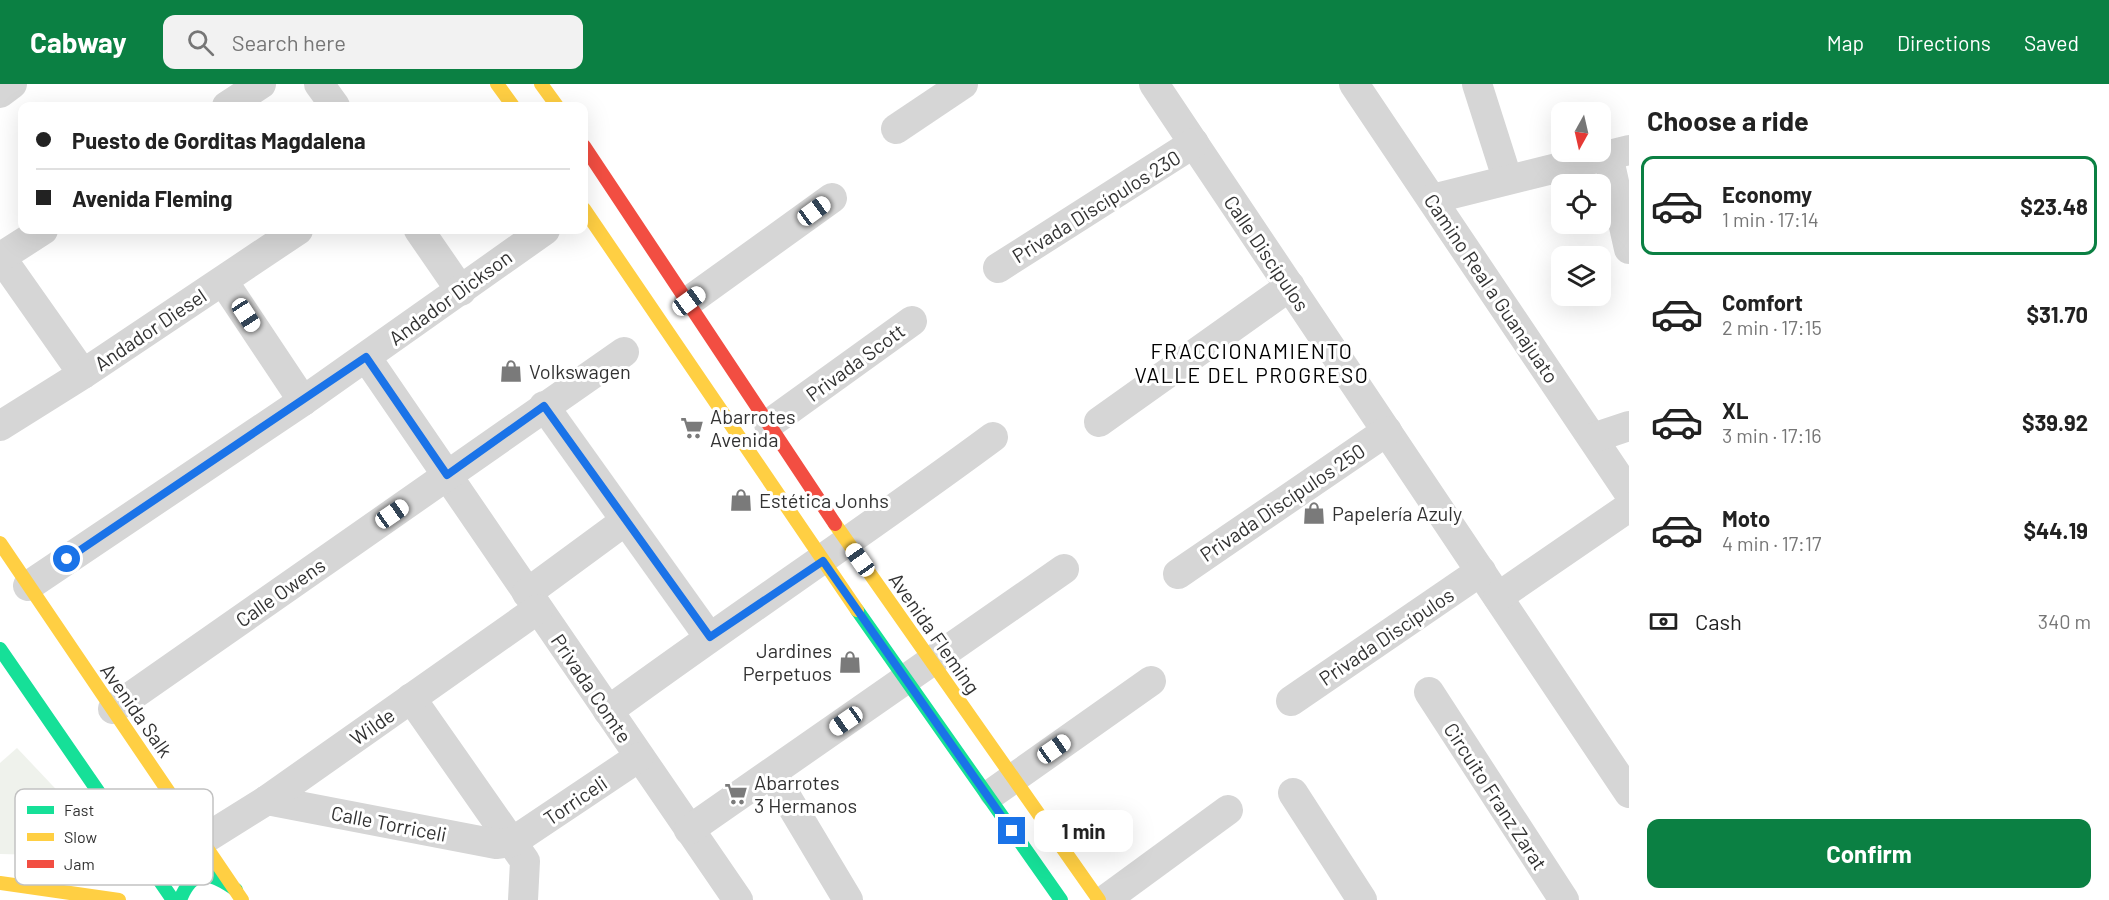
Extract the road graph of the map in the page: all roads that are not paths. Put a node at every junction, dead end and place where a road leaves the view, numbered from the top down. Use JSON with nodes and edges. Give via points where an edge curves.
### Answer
{"nodes":[{"id":1,"x":12,"y":84,"type":"edge"},
{"id":2,"x":261,"y":84,"type":"edge"},
{"id":3,"x":319,"y":84,"type":"edge"},
{"id":4,"x":497,"y":84,"type":"edge"},
{"id":5,"x":541,"y":84,"type":"edge"},
{"id":6,"x":963,"y":84,"type":"edge"},
{"id":7,"x":1154,"y":84,"type":"edge"},
{"id":8,"x":1354,"y":84,"type":"edge"},
{"id":9,"x":1477,"y":84,"type":"edge"},
{"id":10,"x":0,"y":93,"type":"edge"},
{"id":11,"x":233,"y":102,"type":"edge"},
{"id":12,"x":332,"y":102,"type":"edge"},
{"id":13,"x":510,"y":102,"type":"edge"},
{"id":14,"x":554,"y":102,"type":"edge"},
{"id":15,"x":896,"y":129,"type":"dead end"},
{"id":16,"x":1194,"y":143,"type":"junction"},
{"id":17,"x":588,"y":152,"type":"edge"},
{"id":18,"x":1618,"y":152,"type":"edge"},
{"id":19,"x":1507,"y":178,"type":"junction"},
{"id":20,"x":832,"y":198,"type":"dead end"},
{"id":21,"x":1432,"y":199,"type":"junction"},
{"id":22,"x":588,"y":215,"type":"edge"},
{"id":23,"x":37,"y":234,"type":"edge"},
{"id":24,"x":292,"y":234,"type":"edge"},
{"id":25,"x":422,"y":234,"type":"edge"},
{"id":26,"x":539,"y":234,"type":"edge"},
{"id":27,"x":1629,"y":249,"type":"edge"},
{"id":28,"x":1,"y":256,"type":"edge"},
{"id":29,"x":998,"y":268,"type":"dead end"},
{"id":30,"x":223,"y":280,"type":"junction"},
{"id":31,"x":1290,"y":286,"type":"junction"},
{"id":32,"x":461,"y":291,"type":"junction"},
{"id":33,"x":689,"y":301,"type":"junction"},
{"id":34,"x":912,"y":321,"type":"dead end"},
{"id":35,"x":624,"y":352,"type":"dead end"},
{"id":36,"x":366,"y":357,"type":"junction"},
{"id":37,"x":83,"y":374,"type":"junction"},
{"id":38,"x":303,"y":401,"type":"junction"},
{"id":39,"x":544,"y":406,"type":"junction"},
{"id":40,"x":1099,"y":422,"type":"dead end"},
{"id":41,"x":769,"y":424,"type":"junction"},
{"id":42,"x":0,"y":426,"type":"edge"},
{"id":43,"x":1629,"y":426,"type":"edge"},
{"id":44,"x":1387,"y":431,"type":"junction"},
{"id":45,"x":993,"y":437,"type":"dead end"},
{"id":46,"x":1593,"y":438,"type":"junction"},
{"id":47,"x":447,"y":475,"type":"junction"},
{"id":48,"x":1629,"y":493,"type":"edge"},
{"id":49,"x":1629,"y":507,"type":"edge"},
{"id":50,"x":625,"y":520,"type":"junction"},
{"id":51,"x":0,"y":543,"type":"edge"},
{"id":52,"x":848,"y":543,"type":"junction"},
{"id":53,"x":823,"y":561,"type":"junction"},
{"id":54,"x":1064,"y":569,"type":"dead end"},
{"id":55,"x":1481,"y":571,"type":"junction"},
{"id":56,"x":1178,"y":574,"type":"dead end"},
{"id":57,"x":28,"y":586,"type":"junction"},
{"id":58,"x":1498,"y":597,"type":"junction"},
{"id":59,"x":533,"y":601,"type":"junction"},
{"id":60,"x":710,"y":637,"type":"junction"},
{"id":61,"x":0,"y":649,"type":"edge"},
{"id":62,"x":932,"y":662,"type":"junction"},
{"id":63,"x":906,"y":680,"type":"junction"},
{"id":64,"x":1151,"y":681,"type":"dead end"},
{"id":65,"x":1429,"y":692,"type":"dead end"},
{"id":66,"x":411,"y":698,"type":"junction"},
{"id":67,"x":1291,"y":701,"type":"dead end"},
{"id":68,"x":113,"y":709,"type":"junction"},
{"id":69,"x":608,"y":711,"type":"junction"},
{"id":70,"x":639,"y":757,"type":"junction"},
{"id":71,"x":772,"y":772,"type":"junction"},
{"id":72,"x":1014,"y":778,"type":"junction"},
{"id":73,"x":96,"y":789,"type":"edge"},
{"id":74,"x":168,"y":789,"type":"edge"},
{"id":75,"x":1293,"y":793,"type":"dead end"},
{"id":76,"x":1629,"y":793,"type":"edge"},
{"id":77,"x":988,"y":796,"type":"junction"},
{"id":78,"x":267,"y":800,"type":"junction"},
{"id":79,"x":1228,"y":810,"type":"dead end"},
{"id":80,"x":688,"y":830,"type":"junction"},
{"id":81,"x":213,"y":834,"type":"edge"},
{"id":82,"x":512,"y":842,"type":"junction"},
{"id":83,"x":213,"y":855,"type":"edge"},
{"id":84,"x":213,"y":877,"type":"edge"},
{"id":85,"x":0,"y":883,"type":"edge"},
{"id":86,"x":163,"y":885,"type":"edge"},
{"id":87,"x":188,"y":885,"type":"edge"},
{"id":88,"x":42,"y":895,"type":"edge"},
{"id":89,"x":239,"y":895,"type":"edge"},
{"id":90,"x":119,"y":900,"type":"edge"},
{"id":91,"x":173,"y":900,"type":"edge"},
{"id":92,"x":180,"y":900,"type":"edge"},
{"id":93,"x":523,"y":900,"type":"edge"},
{"id":94,"x":738,"y":900,"type":"edge"},
{"id":95,"x":848,"y":900,"type":"edge"},
{"id":96,"x":1061,"y":900,"type":"edge"},
{"id":97,"x":1099,"y":900,"type":"edge"},
{"id":98,"x":1105,"y":900,"type":"edge"},
{"id":99,"x":1362,"y":900,"type":"edge"},
{"id":100,"x":1564,"y":900,"type":"edge"}],
"edges":[{"from":1,"to":10,"type":"street"},
{"from":2,"to":11,"type":"street"},
{"from":3,"to":12,"type":"street"},
{"from":4,"to":13,"type":"street"},
{"from":5,"to":14,"type":"street"},
{"from":6,"to":15,"type":"street"},
{"from":7,"to":16,"type":"street","name":"Calle Discípulos"},
{"from":8,"to":21,"type":"street","name":"Camino Real a Guanajuato"},
{"from":9,"to":19,"type":"street"},
{"from":16,"to":29,"type":"street","name":"Privada Discípulos 230"},
{"from":16,"to":31,"type":"street","name":"Calle Discípulos"},
{"from":17,"to":33,"type":"street","name":"Avenida Fleming"},
{"from":18,"to":19,"type":"street"},
{"from":18,"to":27,"type":"street"},
{"from":19,"to":21,"type":"street"},
{"from":20,"to":33,"type":"street"},
{"from":21,"to":46,"type":"street","name":"Camino Real a Guanajuato"},
{"from":22,"to":53,"type":"street"},
{"from":23,"to":28,"type":"street"},
{"from":24,"to":30,"type":"street","name":"Andador Diesel"},
{"from":25,"to":32,"type":"street"},
{"from":26,"to":32,"type":"street","name":"Andador Dickson"},
{"from":28,"to":37,"type":"street"},
{"from":30,"to":37,"type":"street","name":"Andador Diesel"},
{"from":30,"to":38,"type":"street"},
{"from":31,"to":40,"type":"street"},
{"from":31,"to":44,"type":"street","name":"Calle Discípulos"},
{"from":32,"to":36,"type":"street","name":"Andador Dickson"},
{"from":33,"to":41,"type":"street","name":"Avenida Fleming"},
{"from":34,"to":41,"type":"street","name":"Privada Scott"},
{"from":35,"to":39,"type":"street","name":"Calle Owens"},
{"from":36,"to":38,"type":"street","name":"Andador Dickson"},
{"from":36,"to":47,"type":"street","name":"Privada Comte"},
{"from":37,"to":42,"type":"street","name":"Andador Diesel"},
{"from":38,"to":57,"type":"street","name":"Andador Dickson"},
{"from":39,"to":47,"type":"street","name":"Calle Owens"},
{"from":39,"to":50,"type":"street"},
{"from":41,"to":52,"type":"street","name":"Avenida Fleming"},
{"from":43,"to":46,"type":"street"},
{"from":44,"to":55,"type":"street","name":"Calle Discípulos"},
{"from":44,"to":56,"type":"street","name":"Privada Discípulos 250"},
{"from":45,"to":52,"type":"street"},
{"from":46,"to":48,"type":"street","name":"Camino Real a Guanajuato"},
{"from":47,"to":59,"type":"street","name":"Privada Comte"},
{"from":47,"to":68,"type":"street","name":"Calle Owens"},
{"from":49,"to":58,"type":"street"},
{"from":50,"to":59,"type":"street","name":"Wilde"},
{"from":50,"to":60,"type":"street"},
{"from":51,"to":57,"type":"street","name":"Avenida Salk"},
{"from":52,"to":53,"type":"street"},
{"from":52,"to":62,"type":"street","name":"Avenida Fleming"},
{"from":53,"to":60,"type":"street"},
{"from":53,"to":63,"type":"street"},
{"from":54,"to":62,"type":"street"},
{"from":55,"to":58,"type":"street"},
{"from":55,"to":67,"type":"street","name":"Privada Discípulos"},
{"from":57,"to":68,"type":"street","name":"Avenida Salk"},
{"from":58,"to":76,"type":"street"},
{"from":59,"to":66,"type":"street","name":"Wilde"},
{"from":59,"to":69,"type":"street","name":"Privada Comte"},
{"from":60,"to":69,"type":"street"},
{"from":61,"to":73,"type":"street"},
{"from":62,"to":63,"type":"street"},
{"from":62,"to":72,"type":"street","name":"Avenida Fleming"},
{"from":63,"to":71,"type":"street"},
{"from":63,"to":77,"type":"street"},
{"from":64,"to":72,"type":"street"},
{"from":65,"to":100,"type":"street","name":"Circuito Franz Zarat"},
{"from":66,"to":78,"type":"street","name":"Wilde"},
{"from":66,"to":82,"type":"street"},
{"from":68,"to":74,"type":"street","name":"Avenida Salk"},
{"from":69,"to":70,"type":"street","name":"Privada Comte"},
{"from":70,"to":80,"type":"street","name":"Privada Comte"},
{"from":70,"to":82,"type":"street","name":"Torriceli"},
{"from":71,"to":80,"type":"street"},
{"from":71,"to":95,"type":"street"},
{"from":72,"to":77,"type":"street"},
{"from":72,"to":97,"type":"street","name":"Avenida Fleming"},
{"from":75,"to":99,"type":"street"},
{"from":77,"to":96,"type":"street"},
{"from":78,"to":81,"type":"street","name":"Wilde"},
{"from":78,"to":82,"type":"street","name":"Calle Torriceli","via":[[496,844]]},
{"from":79,"to":98,"type":"street"},
{"from":80,"to":94,"type":"street","name":"Privada Comte"},
{"from":82,"to":93,"type":"street","via":[[525,861]]},
{"from":83,"to":89,"type":"street","name":"Avenida Salk"},
{"from":84,"to":89,"type":"street","via":[[221,878]]},
{"from":85,"to":88,"type":"street"},
{"from":86,"to":91,"type":"street"},
{"from":87,"to":92,"type":"street"},
{"from":88,"to":90,"type":"street"}]}
